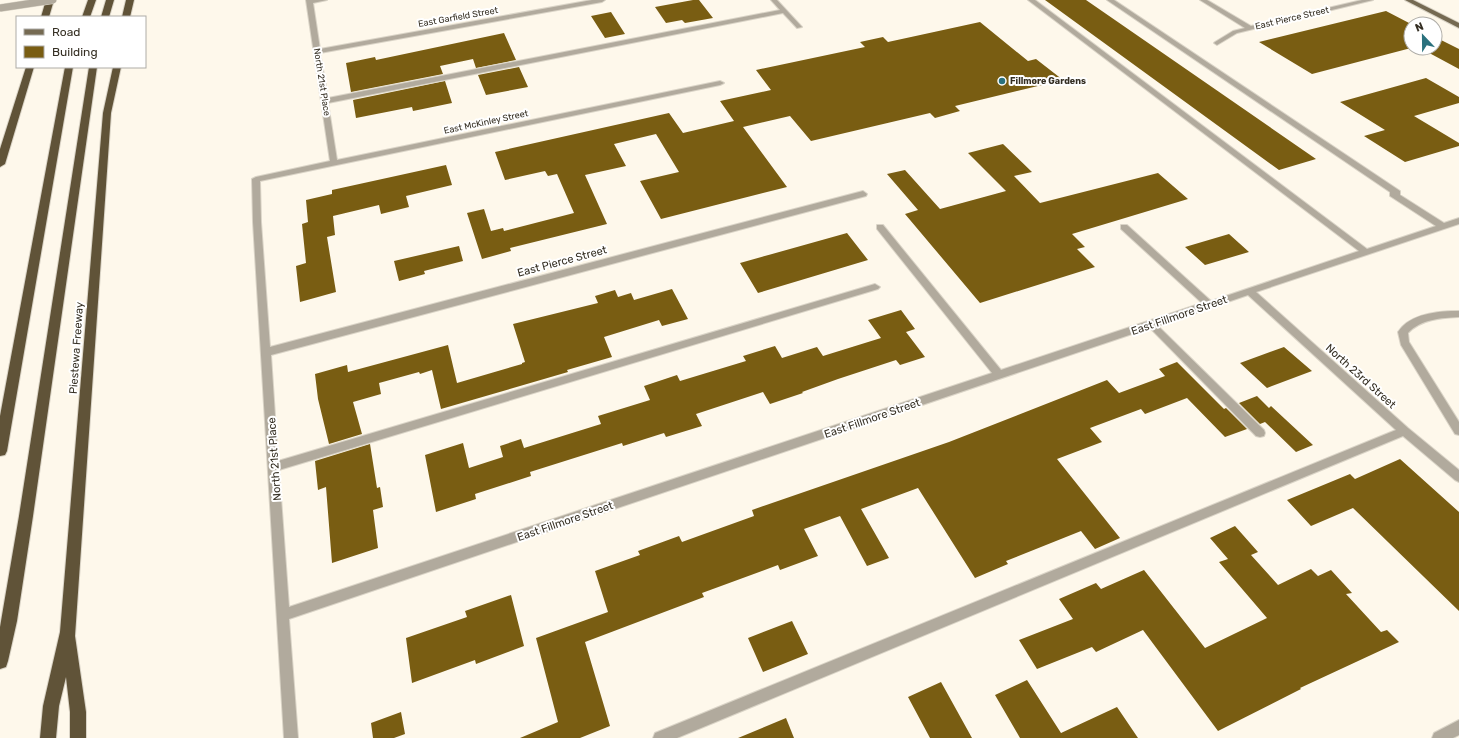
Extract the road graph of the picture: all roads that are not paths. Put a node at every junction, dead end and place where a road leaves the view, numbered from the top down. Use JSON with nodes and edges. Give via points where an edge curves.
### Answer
{"nodes":[{"id":1,"x":50,"y":0,"type":"edge"},
{"id":2,"x":54,"y":0,"type":"edge"},
{"id":3,"x":92,"y":0,"type":"edge"},
{"id":4,"x":110,"y":0,"type":"edge"},
{"id":5,"x":130,"y":0,"type":"edge"},
{"id":6,"x":324,"y":0,"type":"edge"},
{"id":7,"x":602,"y":0,"type":"edge"},
{"id":8,"x":774,"y":0,"type":"edge"},
{"id":9,"x":1031,"y":0,"type":"edge"},
{"id":10,"x":1110,"y":0,"type":"edge"},
{"id":11,"x":1203,"y":0,"type":"edge"},
{"id":12,"x":1370,"y":0,"type":"edge"},
{"id":13,"x":1408,"y":0,"type":"edge"},
{"id":14,"x":309,"y":1,"type":"edge"},
{"id":15,"x":0,"y":8,"type":"edge"},
{"id":16,"x":784,"y":11,"type":"junction"},
{"id":17,"x":45,"y":16,"type":"edge"},
{"id":18,"x":86,"y":16,"type":"edge"},
{"id":19,"x":106,"y":16,"type":"edge"},
{"id":20,"x":126,"y":16,"type":"edge"},
{"id":21,"x":1459,"y":26,"type":"edge"},
{"id":22,"x":799,"y":27,"type":"dead end"},
{"id":23,"x":1250,"y":28,"type":"junction"},
{"id":24,"x":1217,"y":43,"type":"dead end"},
{"id":25,"x":318,"y":51,"type":"junction"},
{"id":26,"x":30,"y":68,"type":"edge"},
{"id":27,"x":69,"y":68,"type":"edge"},
{"id":28,"x":93,"y":68,"type":"edge"},
{"id":29,"x":116,"y":68,"type":"edge"},
{"id":30,"x":720,"y":83,"type":"dead end"},
{"id":31,"x":325,"y":101,"type":"junction"},
{"id":32,"x":334,"y":163,"type":"junction"},
{"id":33,"x":0,"y":164,"type":"edge"},
{"id":34,"x":256,"y":179,"type":"joint"},
{"id":35,"x":863,"y":194,"type":"dead end"},
{"id":36,"x":1459,"y":221,"type":"edge"},
{"id":37,"x":1442,"y":226,"type":"junction"},
{"id":38,"x":1124,"y":227,"type":"dead end"},
{"id":39,"x":880,"y":228,"type":"dead end"},
{"id":40,"x":1366,"y":252,"type":"junction"},
{"id":41,"x":875,"y":288,"type":"dead end"},
{"id":42,"x":1249,"y":291,"type":"junction"},
{"id":43,"x":1209,"y":304,"type":"junction"},
{"id":44,"x":1459,"y":314,"type":"edge"},
{"id":45,"x":1151,"y":324,"type":"junction"},
{"id":46,"x":267,"y":352,"type":"junction"},
{"id":47,"x":1000,"y":375,"type":"junction"},
{"id":48,"x":1404,"y":431,"type":"junction"},
{"id":49,"x":1459,"y":431,"type":"edge"},
{"id":50,"x":1260,"y":433,"type":"dead end"},
{"id":51,"x":0,"y":452,"type":"edge"},
{"id":52,"x":274,"y":467,"type":"junction"},
{"id":53,"x":1459,"y":477,"type":"edge"},
{"id":54,"x":284,"y":615,"type":"junction"},
{"id":55,"x":68,"y":632,"type":"junction"},
{"id":56,"x":0,"y":661,"type":"edge"},
{"id":57,"x":1459,"y":727,"type":"edge"},
{"id":58,"x":48,"y":738,"type":"edge"},
{"id":59,"x":78,"y":738,"type":"edge"},
{"id":60,"x":291,"y":738,"type":"edge"},
{"id":61,"x":660,"y":738,"type":"edge"},
{"id":62,"x":1439,"y":738,"type":"edge"}],
"edges":[{"from":1,"to":17,"type":"highway"},
{"from":2,"to":15,"type":"street","bridge":true},
{"from":3,"to":18,"type":"highway"},
{"from":4,"to":19,"type":"highway"},
{"from":5,"to":20,"type":"highway"},
{"from":6,"to":14,"type":"street"},
{"from":7,"to":25,"type":"street","name":"East Garfield Street"},
{"from":8,"to":16,"type":"street"},
{"from":9,"to":40,"type":"street"},
{"from":10,"to":37,"type":"street"},
{"from":11,"to":23,"type":"street"},
{"from":12,"to":23,"type":"street","name":"East Pierce Street"},
{"from":13,"to":21,"type":"main road"},
{"from":14,"to":25,"type":"street","name":"North 21st Place"},
{"from":16,"to":22,"type":"street"},
{"from":16,"to":31,"type":"street"},
{"from":23,"to":24,"type":"street","name":"East Pierce Street","via":[[1235,32]]},
{"from":25,"to":31,"type":"street","name":"North 21st Place"},
{"from":26,"to":33,"type":"highway"},
{"from":27,"to":51,"type":"highway"},
{"from":28,"to":56,"type":"highway","via":[[10,621]]},
{"from":29,"to":55,"type":"highway","name":"Piestewa Freeway","via":[[107,120]]},
{"from":30,"to":32,"type":"street","name":"East McKinley Street"},
{"from":31,"to":32,"type":"street","name":"North 21st Place"},
{"from":32,"to":34,"type":"street","name":"East McKinley Street"},
{"from":34,"to":46,"type":"street","name":"North 21st Place"},
{"from":35,"to":46,"type":"street","name":"East Pierce Street"},
{"from":36,"to":37,"type":"street","name":"East Fillmore Street"},
{"from":37,"to":40,"type":"street","name":"East Fillmore Street"},
{"from":38,"to":43,"type":"street"},
{"from":39,"to":47,"type":"street"},
{"from":40,"to":42,"type":"street","name":"East Fillmore Street"},
{"from":41,"to":52,"type":"street"},
{"from":42,"to":43,"type":"street","name":"East Fillmore Street"},
{"from":42,"to":48,"type":"street","name":"North 23rd Street"},
{"from":43,"to":45,"type":"street","name":"East Fillmore Street"},
{"from":44,"to":49,"type":"street","via":[[1420,320],[1403,332],[1404,342]]},
{"from":45,"to":47,"type":"street","name":"East Fillmore Street"},
{"from":45,"to":50,"type":"street"},
{"from":46,"to":52,"type":"street","name":"North 21st Place"},
{"from":47,"to":54,"type":"street","name":"East Fillmore Street"},
{"from":48,"to":53,"type":"street","name":"North 23rd Street"},
{"from":48,"to":61,"type":"street"},
{"from":52,"to":54,"type":"street","name":"North 21st Place"},
{"from":54,"to":60,"type":"street","name":"North 21st Place"},
{"from":55,"to":58,"type":"highway","via":[[51,706]]},
{"from":55,"to":59,"type":"highway","via":[[78,712]]},
{"from":57,"to":62,"type":"street"}]}
